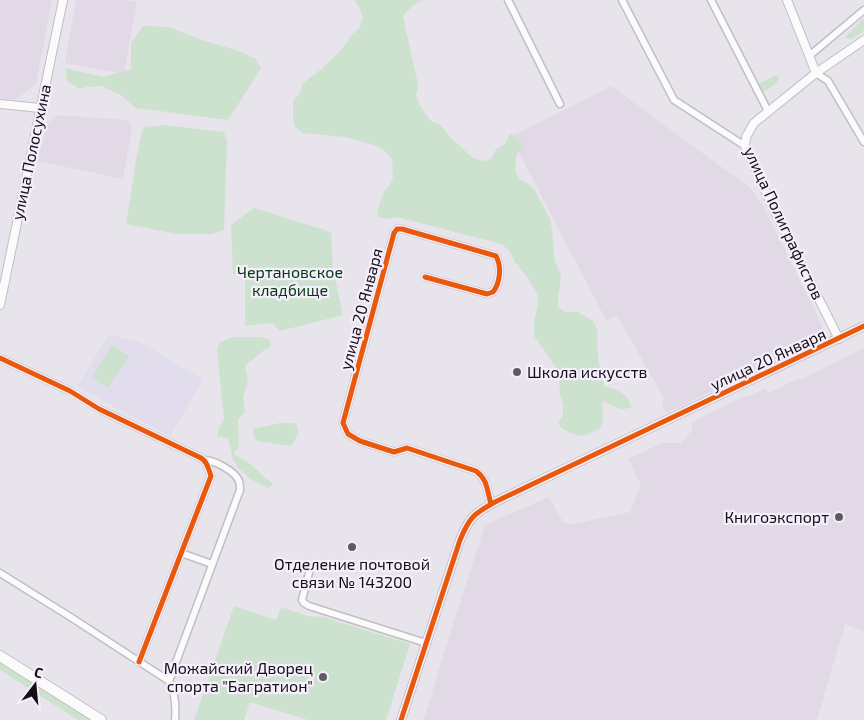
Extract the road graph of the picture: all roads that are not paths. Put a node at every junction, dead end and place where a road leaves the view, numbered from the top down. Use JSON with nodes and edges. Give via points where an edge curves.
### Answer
{"nodes":[{"id":1,"x":63,"y":0,"type":"edge"},
{"id":2,"x":508,"y":0,"type":"edge"},
{"id":3,"x":622,"y":0,"type":"edge"},
{"id":4,"x":711,"y":0,"type":"edge"},
{"id":5,"x":787,"y":0,"type":"edge"},
{"id":6,"x":864,"y":10,"type":"edge"},
{"id":7,"x":864,"y":40,"type":"edge"},
{"id":8,"x":809,"y":56,"type":"junction"},
{"id":9,"x":816,"y":73,"type":"junction"},
{"id":10,"x":0,"y":104,"type":"edge"},
{"id":11,"x":560,"y":104,"type":"dead end"},
{"id":12,"x":40,"y":108,"type":"junction"},
{"id":13,"x":768,"y":111,"type":"junction"},
{"id":14,"x":864,"y":142,"type":"edge"},
{"id":15,"x":745,"y":146,"type":"junction"},
{"id":16,"x":425,"y":277,"type":"dead end"},
{"id":17,"x":0,"y":305,"type":"edge"},
{"id":18,"x":864,"y":326,"type":"edge"},
{"id":19,"x":839,"y":339,"type":"junction"},
{"id":20,"x":0,"y":358,"type":"edge"},
{"id":21,"x":204,"y":460,"type":"junction"},
{"id":22,"x":491,"y":504,"type":"junction"},
{"id":23,"x":181,"y":553,"type":"junction"},
{"id":24,"x":212,"y":564,"type":"junction"},
{"id":25,"x":0,"y":573,"type":"edge"},
{"id":26,"x":309,"y":573,"type":"dead end"},
{"id":27,"x":426,"y":643,"type":"junction"},
{"id":28,"x":0,"y":656,"type":"edge"},
{"id":29,"x":139,"y":662,"type":"junction"},
{"id":30,"x":168,"y":681,"type":"junction"},
{"id":31,"x":101,"y":720,"type":"edge"},
{"id":32,"x":175,"y":720,"type":"edge"},
{"id":33,"x":401,"y":720,"type":"edge"}],
"edges":[{"from":1,"to":12,"type":"street","name":"улица Полосухина"},
{"from":2,"to":11,"type":"street"},
{"from":3,"to":15,"type":"street","via":[[674,100]]},
{"from":4,"to":13,"type":"street"},
{"from":5,"to":8,"type":"street"},
{"from":6,"to":8,"type":"street"},
{"from":7,"to":9,"type":"street","name":"улица Полиграфистов"},
{"from":8,"to":9,"type":"street"},
{"from":9,"to":13,"type":"street","name":"улица Полиграфистов"},
{"from":9,"to":14,"type":"street","via":[[828,81]]},
{"from":10,"to":12,"type":"street"},
{"from":12,"to":17,"type":"street","name":"улица Полосухина"},
{"from":13,"to":15,"type":"street","name":"улица Полиграфистов","via":[[751,127]]},
{"from":15,"to":19,"type":"street","name":"улица Полиграфистов"},
{"from":16,"to":22,"type":"street","name":"улица 20 Января","via":[[487,294],[493,292],[500,278],[498,259],[397,229],[343,424],[348,434],[360,441],[394,452],[407,448],[476,471],[485,479]]},
{"from":18,"to":19,"type":"street","name":"улица 20 Января"},
{"from":19,"to":22,"type":"street","name":"улица 20 Января"},
{"from":20,"to":21,"type":"street"},
{"from":21,"to":23,"type":"street","via":[[211,476]]},
{"from":21,"to":24,"type":"street","via":[[223,466],[240,483]]},
{"from":22,"to":27,"type":"street","name":"улица 20 Января","via":[[470,519],[460,540]]},
{"from":23,"to":24,"type":"street"},
{"from":23,"to":29,"type":"street"},
{"from":24,"to":30,"type":"street"},
{"from":25,"to":29,"type":"street"},
{"from":26,"to":27,"type":"street","via":[[302,600],[309,606]]},
{"from":27,"to":33,"type":"street","name":"улица 20 Января"},
{"from":28,"to":31,"type":"main road"},
{"from":29,"to":30,"type":"street"},
{"from":30,"to":32,"type":"street","via":[[174,697]]}]}
